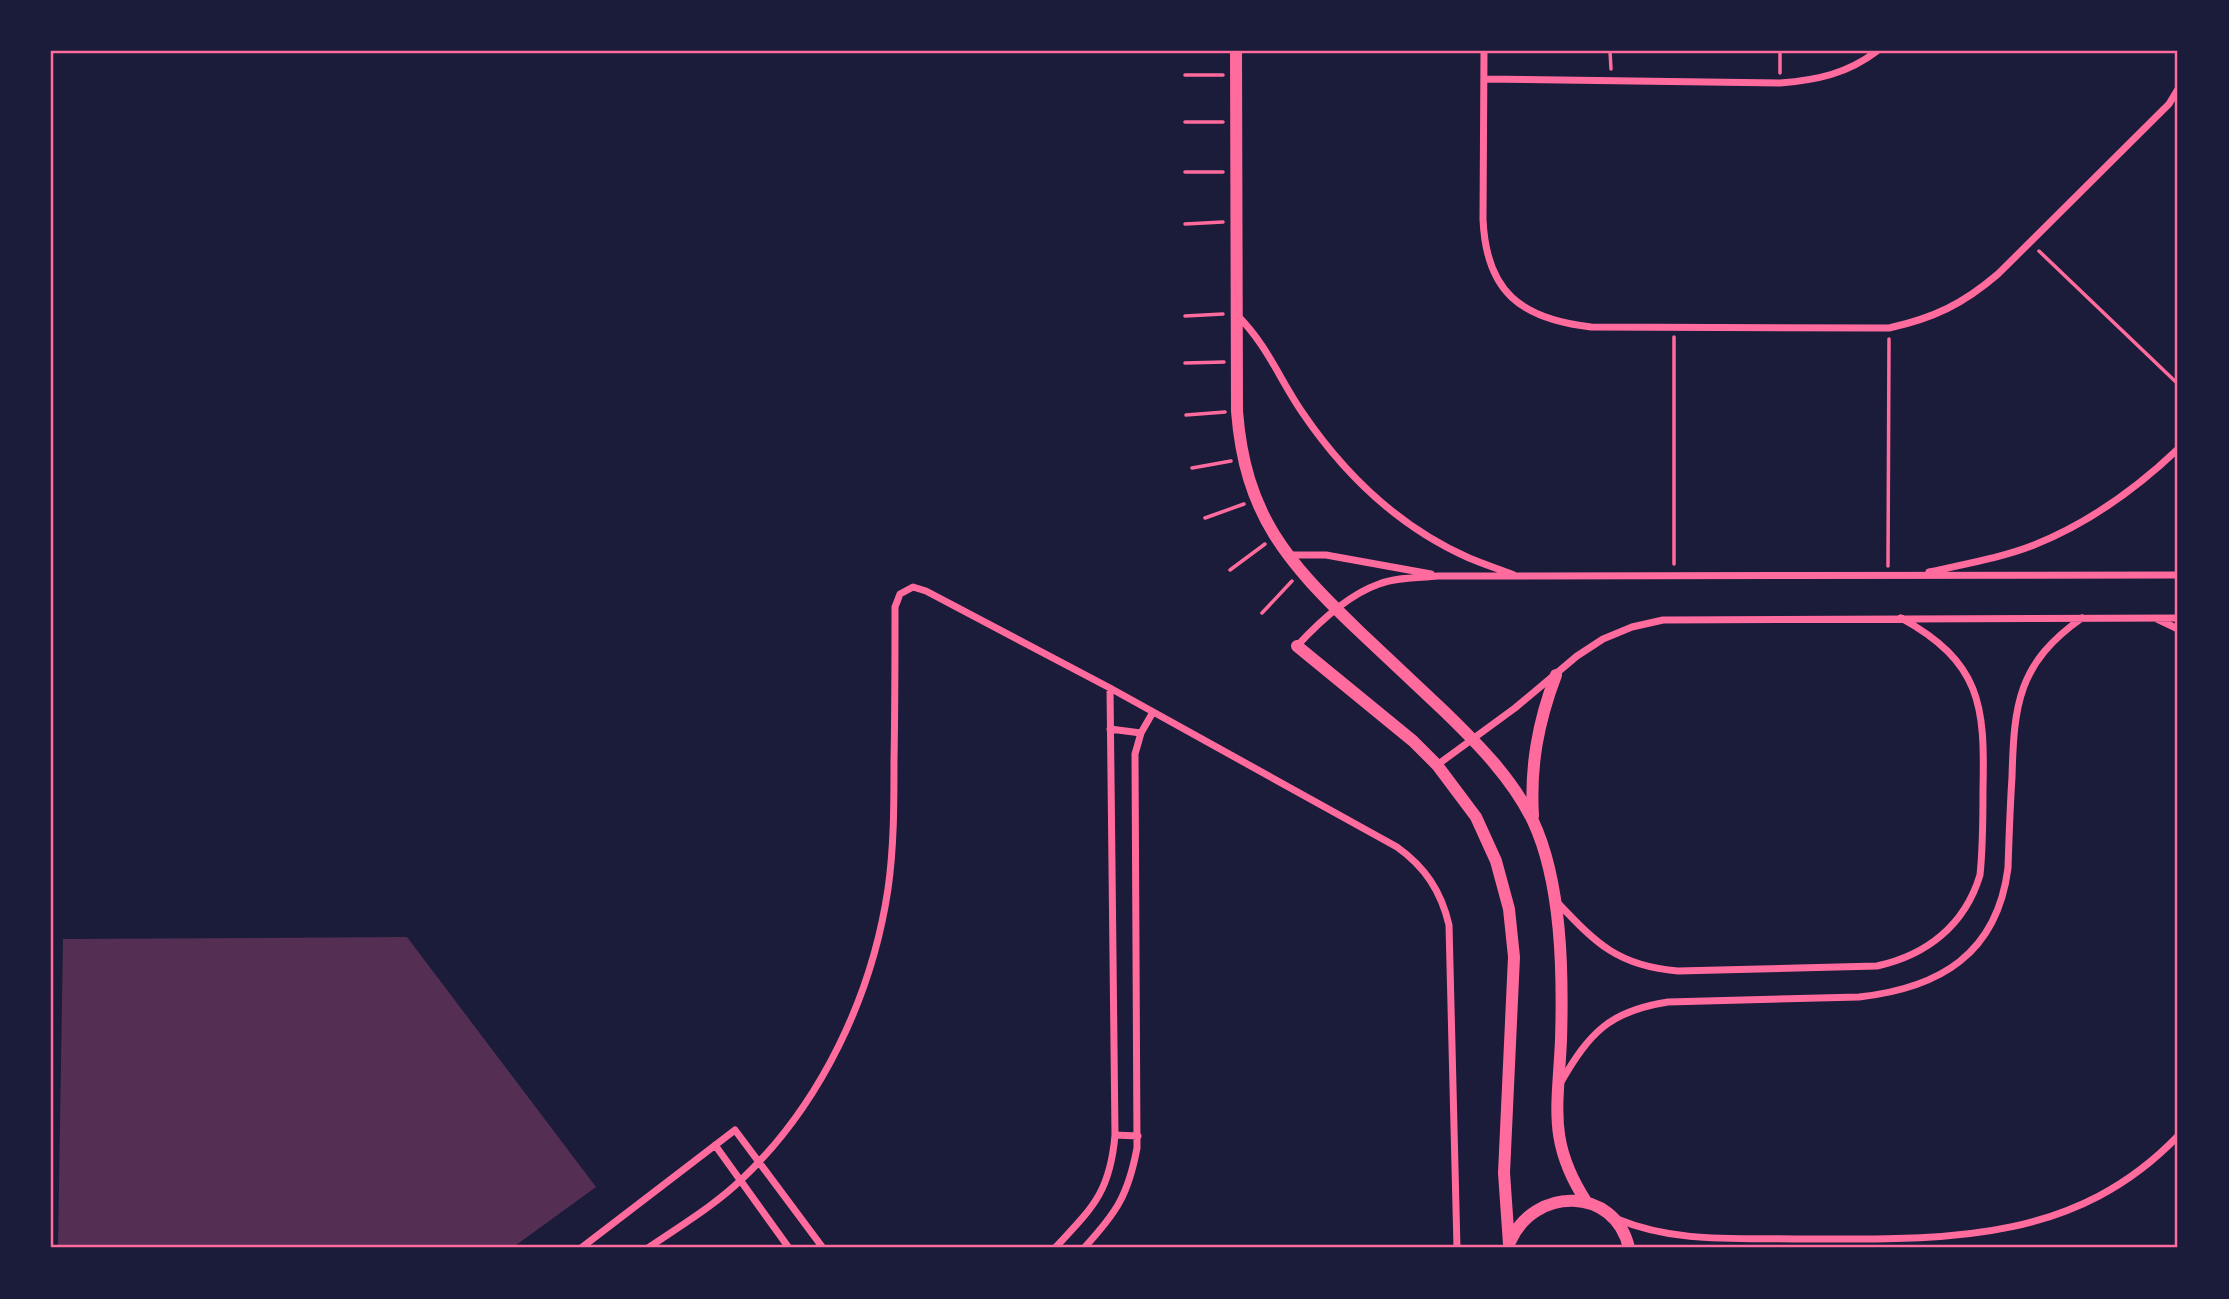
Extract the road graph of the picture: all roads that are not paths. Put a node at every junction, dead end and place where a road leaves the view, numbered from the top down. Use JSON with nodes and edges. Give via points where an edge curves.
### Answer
{"nodes":[{"id":1,"x":1236,"y":51,"type":"edge"},
{"id":2,"x":1484,"y":51,"type":"edge"},
{"id":3,"x":1877,"y":51,"type":"edge"},
{"id":4,"x":1483,"y":79,"type":"junction"},
{"id":5,"x":2178,"y":89,"type":"edge"},
{"id":6,"x":2178,"y":100,"type":"edge"},
{"id":7,"x":2169,"y":104,"type":"junction"},
{"id":8,"x":1236,"y":314,"type":"junction"},
{"id":9,"x":2178,"y":449,"type":"edge"},
{"id":10,"x":1287,"y":555,"type":"junction"},
{"id":11,"x":1917,"y":575,"type":"junction"},
{"id":12,"x":2178,"y":575,"type":"edge"},
{"id":13,"x":1438,"y":576,"type":"junction"},
{"id":14,"x":1521,"y":577,"type":"junction"},
{"id":15,"x":1337,"y":609,"type":"junction"},
{"id":16,"x":1900,"y":618,"type":"junction"},
{"id":17,"x":2082,"y":618,"type":"junction"},
{"id":18,"x":2154,"y":618,"type":"junction"},
{"id":19,"x":2178,"y":618,"type":"edge"},
{"id":20,"x":2178,"y":629,"type":"edge"},
{"id":21,"x":1297,"y":646,"type":"joint"},
{"id":22,"x":1556,"y":675,"type":"junction"},
{"id":23,"x":1110,"y":688,"type":"junction"},
{"id":24,"x":1153,"y":712,"type":"junction"},
{"id":25,"x":1110,"y":729,"type":"junction"},
{"id":26,"x":1141,"y":733,"type":"junction"},
{"id":27,"x":1472,"y":738,"type":"junction"},
{"id":28,"x":1437,"y":765,"type":"junction"},
{"id":29,"x":1534,"y":824,"type":"junction"},
{"id":30,"x":1554,"y":899,"type":"junction"},
{"id":31,"x":1557,"y":1088,"type":"junction"},
{"id":32,"x":1115,"y":1135,"type":"junction"},
{"id":33,"x":1138,"y":1136,"type":"junction"},
{"id":34,"x":2178,"y":1136,"type":"edge"},
{"id":35,"x":715,"y":1145,"type":"junction"},
{"id":36,"x":759,"y":1161,"type":"junction"},
{"id":37,"x":740,"y":1180,"type":"junction"},
{"id":38,"x":1587,"y":1203,"type":"junction"},
{"id":39,"x":1611,"y":1216,"type":"junction"},
{"id":40,"x":1509,"y":1246,"type":"edge"},
{"id":41,"x":581,"y":1248,"type":"edge"},
{"id":42,"x":648,"y":1248,"type":"edge"},
{"id":43,"x":789,"y":1248,"type":"edge"},
{"id":44,"x":823,"y":1248,"type":"edge"},
{"id":45,"x":1055,"y":1248,"type":"edge"},
{"id":46,"x":1084,"y":1248,"type":"edge"},
{"id":47,"x":1457,"y":1248,"type":"edge"},
{"id":48,"x":1629,"y":1248,"type":"edge"}],
"edges":[{"from":1,"to":8,"type":"street"},
{"from":2,"to":4,"type":"street"},
{"from":3,"to":4,"type":"street","via":[[1840,74],[1814,81]]},
{"from":4,"to":7,"type":"street","via":[[1483,231],[1494,274],[1517,303],[1541,317],[1591,327],[1889,328],[1948,310],[1974,294],[2030,242]]},
{"from":5,"to":7,"type":"street"},
{"from":6,"to":7,"type":"street"},
{"from":8,"to":10,"type":"street","via":[[1237,411],[1243,458],[1256,499]]},
{"from":8,"to":14,"type":"street","via":[[1267,351],[1334,456],[1373,496],[1418,530],[1468,558]]},
{"from":9,"to":11,"type":"street","via":[[2124,495],[2063,532],[2000,556]]},
{"from":10,"to":13,"type":"street","via":[[1326,555]]},
{"from":10,"to":15,"type":"street"},
{"from":11,"to":12,"type":"street"},
{"from":11,"to":14,"type":"street"},
{"from":13,"to":14,"type":"street"},
{"from":13,"to":15,"type":"street","via":[[1377,584]]},
{"from":15,"to":21,"type":"street"},
{"from":15,"to":27,"type":"street"},
{"from":16,"to":17,"type":"street"},
{"from":16,"to":22,"type":"street","via":[[1662,620],[1603,639]]},
{"from":16,"to":30,"type":"street","via":[[1924,631],[1962,668],[1982,717],[1980,875],[1965,911],[1936,941],[1898,962],[1877,967],[1653,969],[1606,950]]},
{"from":17,"to":18,"type":"street"},
{"from":17,"to":31,"type":"street","via":[[2045,650],[2021,693],[2014,718],[2005,892],[1998,914],[1970,953],[1932,980],[1886,994],[1641,1006],[1616,1016],[1595,1033]]},
{"from":18,"to":19,"type":"street"},
{"from":18,"to":20,"type":"street"},
{"from":21,"to":28,"type":"street"},
{"from":22,"to":27,"type":"street"},
{"from":22,"to":29,"type":"street","via":[[1544,706],[1533,764]]},
{"from":23,"to":24,"type":"street"},
{"from":23,"to":25,"type":"street"},
{"from":23,"to":36,"type":"street","via":[[926,591],[913,587],[900,594],[895,607],[892,857],[877,941],[840,1043],[803,1105]]},
{"from":24,"to":26,"type":"street"},
{"from":24,"to":47,"type":"street","via":[[1398,846],[1436,888],[1449,925]]},
{"from":25,"to":26,"type":"street"},
{"from":25,"to":32,"type":"street"},
{"from":26,"to":33,"type":"street","via":[[1135,764]]},
{"from":27,"to":28,"type":"street"},
{"from":27,"to":29,"type":"street","via":[[1507,778]]},
{"from":28,"to":40,"type":"street","via":[[1476,817],[1496,862],[1509,909],[1514,957],[1504,1173]]},
{"from":29,"to":30,"type":"street"},
{"from":30,"to":31,"type":"street","via":[[1561,995]]},
{"from":31,"to":38,"type":"street","via":[[1561,1148]]},
{"from":32,"to":33,"type":"street"},
{"from":32,"to":45,"type":"street","via":[[1110,1169],[1100,1194]]},
{"from":33,"to":46,"type":"street","via":[[1121,1201]]},
{"from":34,"to":39,"type":"street","via":[[2145,1167],[2109,1191],[2031,1224],[1989,1232],[1888,1239],[1711,1238],[1660,1233]]},
{"from":35,"to":36,"type":"street","via":[[735,1130]]},
{"from":35,"to":37,"type":"street"},
{"from":35,"to":41,"type":"street"},
{"from":36,"to":37,"type":"street"},
{"from":36,"to":44,"type":"street"},
{"from":37,"to":42,"type":"street"},
{"from":37,"to":43,"type":"street"},
{"from":38,"to":39,"type":"street"},
{"from":38,"to":40,"type":"street","via":[[1559,1200],[1546,1204],[1523,1220]]},
{"from":39,"to":48,"type":"street"}]}
